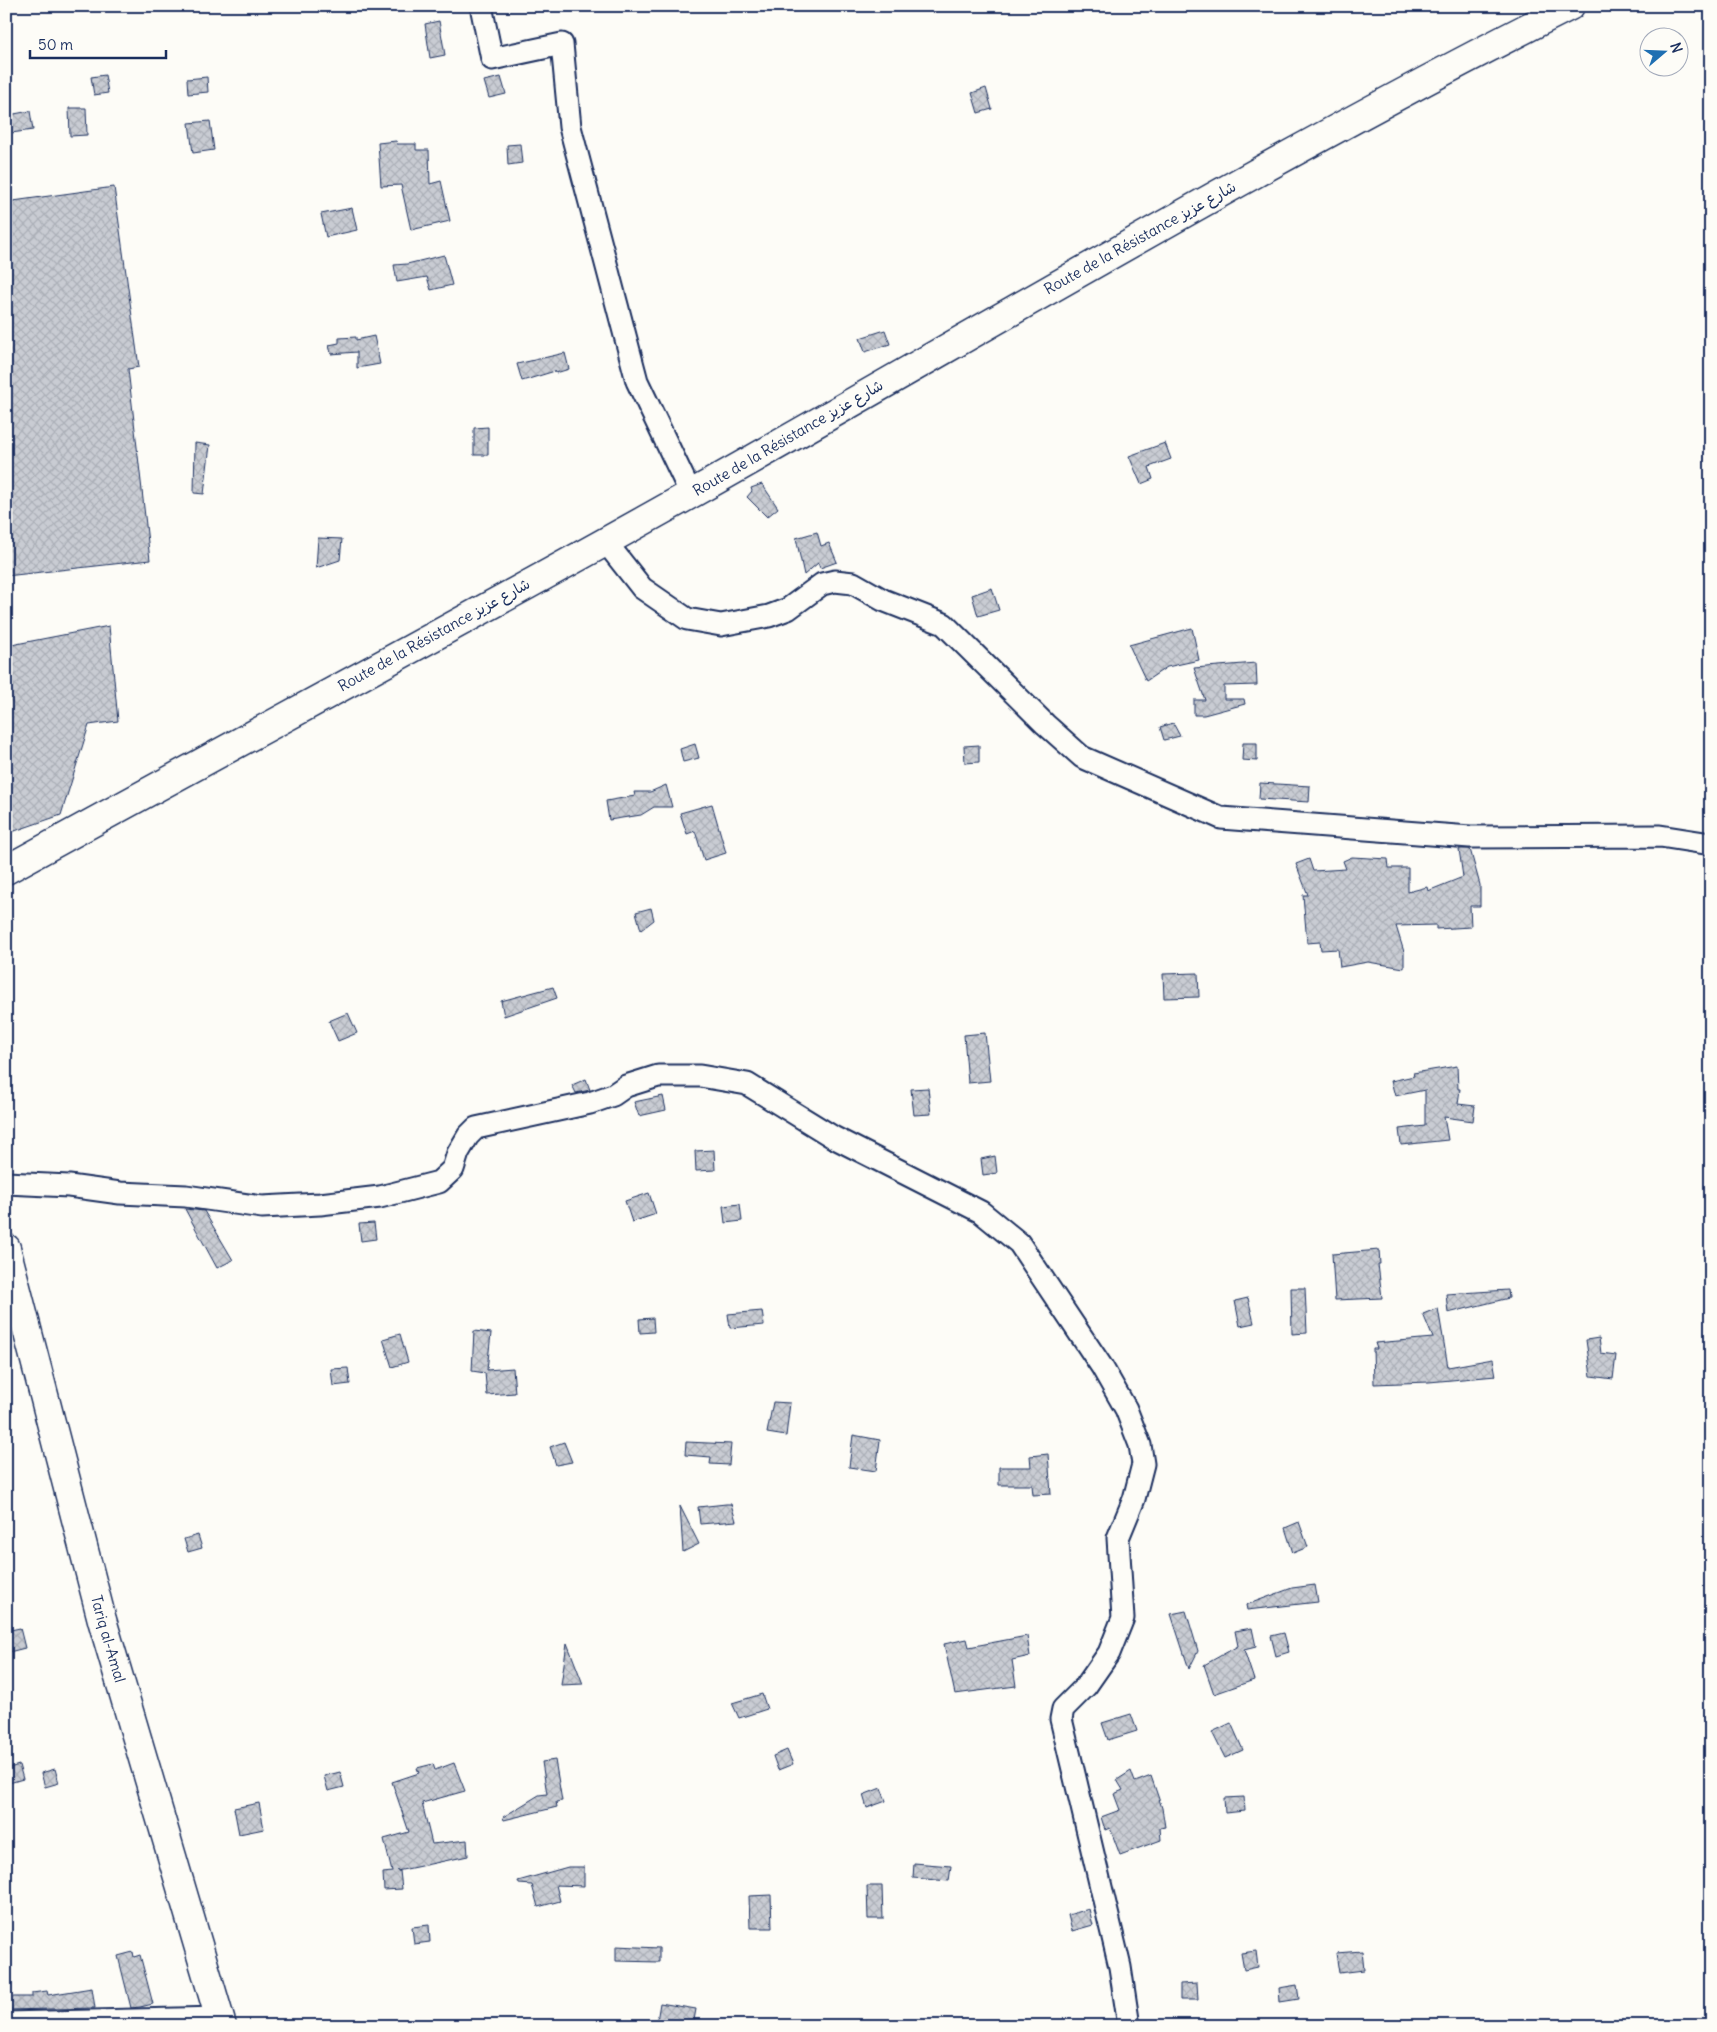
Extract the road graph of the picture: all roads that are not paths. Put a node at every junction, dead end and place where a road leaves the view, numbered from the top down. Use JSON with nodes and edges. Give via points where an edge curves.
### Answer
{"nodes":[{"id":1,"x":481,"y":6,"type":"edge"},
{"id":2,"x":1570,"y":6,"type":"edge"},
{"id":3,"x":691,"y":494,"type":"junction"},
{"id":4,"x":605,"y":541,"type":"junction"},
{"id":5,"x":1711,"y":844,"type":"edge"},
{"id":6,"x":6,"y":870,"type":"edge"},
{"id":7,"x":6,"y":1183,"type":"edge"},
{"id":8,"x":6,"y":1248,"type":"edge"},
{"id":9,"x":221,"y":2022,"type":"edge"},
{"id":10,"x":6,"y":2023,"type":"edge"},
{"id":11,"x":1129,"y":2026,"type":"edge"}],
"edges":[{"from":1,"to":3,"type":"street","via":[[492,59],[562,44],[570,127],[637,381]]},
{"from":2,"to":3,"type":"main road","name":"Route de la Résistance شارع عزيز","via":[[1294,151],[976,329]]},
{"from":3,"to":4,"type":"main road","name":"Route de la Résistance شارع عزيز"},
{"from":4,"to":5,"type":"street","via":[[642,588],[687,619],[721,625],[788,609],[822,584],[835,581],[853,583],[883,600],[944,624],[1082,757],[1221,818],[1470,837],[1660,836]]},
{"from":4,"to":6,"type":"main road","name":"Route de la Résistance شارع عزيز"},
{"from":7,"to":11,"type":"street","via":[[186,1196],[262,1207],[380,1197],[439,1182],[453,1169],[458,1152],[476,1128],[590,1103],[613,1095],[626,1086],[658,1076],[700,1076],[747,1084],[832,1137],[981,1212],[1019,1243],[1102,1367],[1140,1444],[1143,1464],[1134,1500],[1118,1538],[1123,1618],[1110,1653],[1086,1686],[1063,1709],[1062,1719],[1112,1930]]},
{"from":8,"to":9,"type":"main road","name":"Tariq al-Amal","via":[[102,1620]]},
{"from":9,"to":10,"type":"street"}]}
